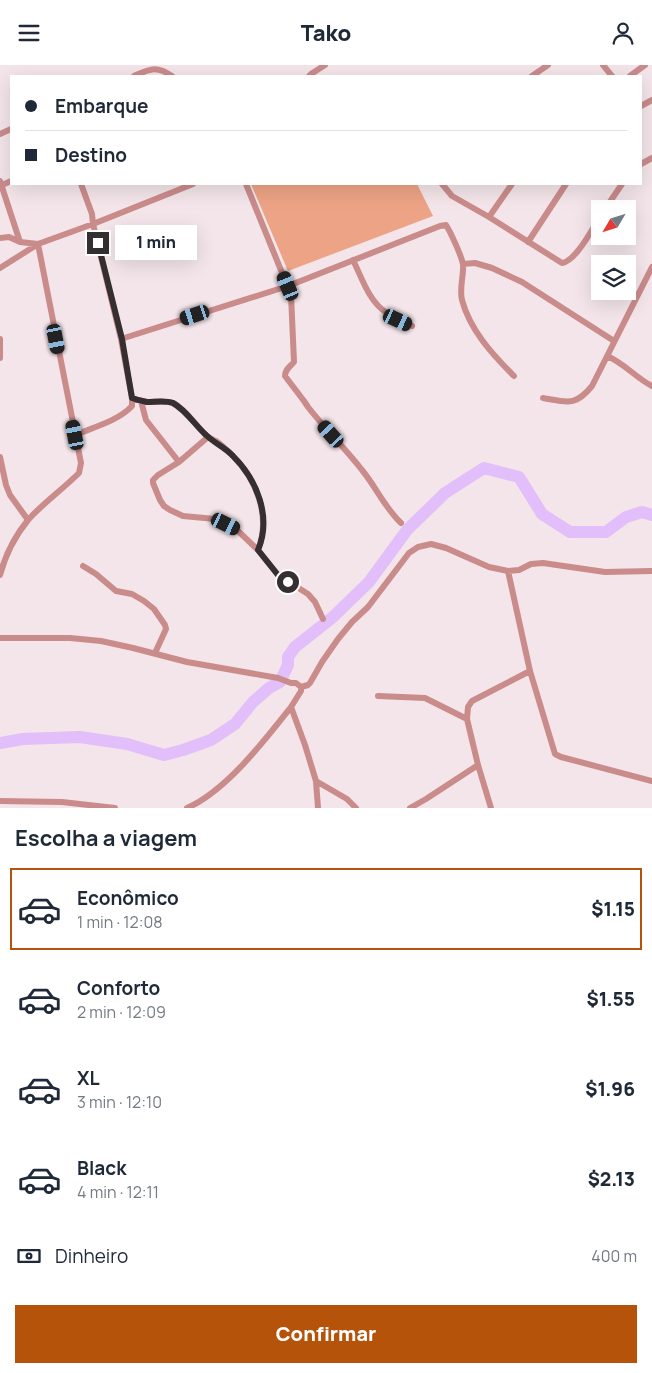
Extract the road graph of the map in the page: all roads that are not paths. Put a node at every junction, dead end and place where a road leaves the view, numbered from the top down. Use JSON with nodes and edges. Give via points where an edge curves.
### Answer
{"nodes":[{"id":1,"x":325,"y":65,"type":"edge"},
{"id":2,"x":548,"y":65,"type":"edge"},
{"id":3,"x":603,"y":65,"type":"edge"},
{"id":4,"x":646,"y":65,"type":"edge"},
{"id":5,"x":542,"y":73,"type":"edge"},
{"id":6,"x":137,"y":75,"type":"edge"},
{"id":7,"x":170,"y":75,"type":"edge"},
{"id":8,"x":310,"y":75,"type":"edge"},
{"id":9,"x":611,"y":75,"type":"edge"},
{"id":10,"x":631,"y":75,"type":"edge"},
{"id":11,"x":0,"y":184,"type":"edge"},
{"id":12,"x":81,"y":185,"type":"edge"},
{"id":13,"x":190,"y":185,"type":"edge"},
{"id":14,"x":246,"y":185,"type":"edge"},
{"id":15,"x":443,"y":185,"type":"edge"},
{"id":16,"x":511,"y":185,"type":"edge"},
{"id":17,"x":565,"y":185,"type":"edge"},
{"id":18,"x":621,"y":185,"type":"edge"},
{"id":19,"x":612,"y":200,"type":"edge"},
{"id":20,"x":489,"y":217,"type":"junction"},
{"id":21,"x":93,"y":224,"type":"junction"},
{"id":22,"x":591,"y":231,"type":"edge"},
{"id":23,"x":0,"y":238,"type":"edge"},
{"id":24,"x":20,"y":241,"type":"junction"},
{"id":25,"x":528,"y":242,"type":"junction"},
{"id":26,"x":38,"y":244,"type":"junction"},
{"id":27,"x":353,"y":260,"type":"junction"},
{"id":28,"x":463,"y":264,"type":"junction"},
{"id":29,"x":652,"y":267,"type":"edge"},
{"id":30,"x":0,"y":268,"type":"edge"},
{"id":31,"x":288,"y":286,"type":"junction"},
{"id":32,"x":412,"y":326,"type":"dead end"},
{"id":33,"x":0,"y":339,"type":"edge"},
{"id":34,"x":122,"y":339,"type":"junction"},
{"id":35,"x":614,"y":341,"type":"junction"},
{"id":36,"x":0,"y":354,"type":"edge"},
{"id":37,"x":607,"y":356,"type":"junction"},
{"id":38,"x":0,"y":358,"type":"edge"},
{"id":39,"x":514,"y":376,"type":"dead end"},
{"id":40,"x":652,"y":386,"type":"edge"},
{"id":41,"x":132,"y":398,"type":"junction"},
{"id":42,"x":543,"y":398,"type":"dead end"},
{"id":43,"x":140,"y":401,"type":"junction"},
{"id":44,"x":75,"y":435,"type":"junction"},
{"id":45,"x":208,"y":437,"type":"junction"},
{"id":46,"x":0,"y":457,"type":"edge"},
{"id":47,"x":179,"y":462,"type":"junction"},
{"id":48,"x":28,"y":520,"type":"junction"},
{"id":49,"x":401,"y":523,"type":"dead end"},
{"id":50,"x":258,"y":550,"type":"junction"},
{"id":51,"x":83,"y":566,"type":"dead end"},
{"id":52,"x":508,"y":571,"type":"junction"},
{"id":53,"x":652,"y":571,"type":"edge"},
{"id":54,"x":0,"y":575,"type":"edge"},
{"id":55,"x":323,"y":619,"type":"dead end"},
{"id":56,"x":0,"y":639,"type":"edge"},
{"id":57,"x":155,"y":653,"type":"junction"},
{"id":58,"x":530,"y":671,"type":"junction"},
{"id":59,"x":301,"y":687,"type":"junction"},
{"id":60,"x":378,"y":696,"type":"dead end"},
{"id":61,"x":291,"y":707,"type":"junction"},
{"id":62,"x":467,"y":719,"type":"junction"},
{"id":63,"x":478,"y":765,"type":"junction"},
{"id":64,"x":316,"y":781,"type":"junction"},
{"id":65,"x":652,"y":781,"type":"edge"},
{"id":66,"x":0,"y":801,"type":"edge"},
{"id":67,"x":115,"y":808,"type":"edge"},
{"id":68,"x":188,"y":808,"type":"edge"},
{"id":69,"x":318,"y":808,"type":"edge"},
{"id":70,"x":356,"y":808,"type":"edge"},
{"id":71,"x":410,"y":808,"type":"edge"},
{"id":72,"x":491,"y":808,"type":"edge"}],
"edges":[{"from":1,"to":8,"type":"street"},
{"from":2,"to":5,"type":"street"},
{"from":3,"to":9,"type":"street"},
{"from":4,"to":10,"type":"street"},
{"from":6,"to":7,"type":"street","via":[[160,69]]},
{"from":11,"to":24,"type":"street"},
{"from":12,"to":21,"type":"street"},
{"from":13,"to":21,"type":"street"},
{"from":14,"to":31,"type":"street"},
{"from":15,"to":20,"type":"street","via":[[452,196]]},
{"from":16,"to":20,"type":"street"},
{"from":17,"to":25,"type":"street"},
{"from":18,"to":19,"type":"street"},
{"from":20,"to":25,"type":"street"},
{"from":21,"to":26,"type":"street"},
{"from":21,"to":34,"type":"street"},
{"from":22,"to":25,"type":"street","via":[[567,263]]},
{"from":23,"to":24,"type":"street"},
{"from":24,"to":26,"type":"street"},
{"from":26,"to":30,"type":"street"},
{"from":26,"to":44,"type":"street"},
{"from":27,"to":28,"type":"street","via":[[446,225]]},
{"from":27,"to":31,"type":"street"},
{"from":27,"to":32,"type":"street","via":[[379,307]]},
{"from":28,"to":35,"type":"street","via":[[475,263],[492,268],[522,282]]},
{"from":28,"to":39,"type":"street","via":[[462,298],[470,322],[491,353]]},
{"from":29,"to":35,"type":"street"},
{"from":31,"to":34,"type":"street"},
{"from":31,"to":49,"type":"street","via":[[292,300],[294,362],[287,368],[285,376]]},
{"from":33,"to":36,"type":"street"},
{"from":34,"to":41,"type":"street"},
{"from":35,"to":37,"type":"street"},
{"from":36,"to":38,"type":"street"},
{"from":37,"to":40,"type":"street"},
{"from":37,"to":42,"type":"street","via":[[585,395],[568,402]]},
{"from":41,"to":43,"type":"street"},
{"from":41,"to":44,"type":"street","via":[[132,406],[127,412]]},
{"from":43,"to":45,"type":"street","via":[[173,403]]},
{"from":43,"to":47,"type":"street","via":[[146,420]]},
{"from":44,"to":48,"type":"street","via":[[79,473]]},
{"from":45,"to":47,"type":"street"},
{"from":45,"to":50,"type":"street","via":[[246,469],[256,490],[264,529]]},
{"from":46,"to":48,"type":"street","via":[[10,495]]},
{"from":47,"to":50,"type":"street","via":[[153,480],[164,507],[183,516],[215,519],[236,529]]},
{"from":48,"to":54,"type":"street","via":[[15,539]]},
{"from":50,"to":55,"type":"street","via":[[278,575],[308,594]]},
{"from":51,"to":57,"type":"street","via":[[116,591],[132,594],[154,609],[166,629]]},
{"from":52,"to":53,"type":"street","via":[[543,563],[605,572]]},
{"from":52,"to":58,"type":"street"},
{"from":52,"to":59,"type":"street","via":[[489,567],[446,548],[431,544],[418,547],[409,553],[368,607],[352,621],[310,683]]},
{"from":56,"to":57,"type":"street","via":[[70,638]]},
{"from":57,"to":59,"type":"street","via":[[278,678]]},
{"from":58,"to":62,"type":"street","via":[[472,701]]},
{"from":58,"to":65,"type":"street","via":[[555,754]]},
{"from":59,"to":61,"type":"street"},
{"from":60,"to":62,"type":"street","via":[[425,698]]},
{"from":61,"to":64,"type":"street"},
{"from":61,"to":68,"type":"street","via":[[234,773],[201,802]]},
{"from":62,"to":63,"type":"street"},
{"from":63,"to":71,"type":"street"},
{"from":63,"to":72,"type":"street"},
{"from":64,"to":69,"type":"street"},
{"from":64,"to":70,"type":"street"},
{"from":66,"to":67,"type":"street","via":[[62,802]]}]}
